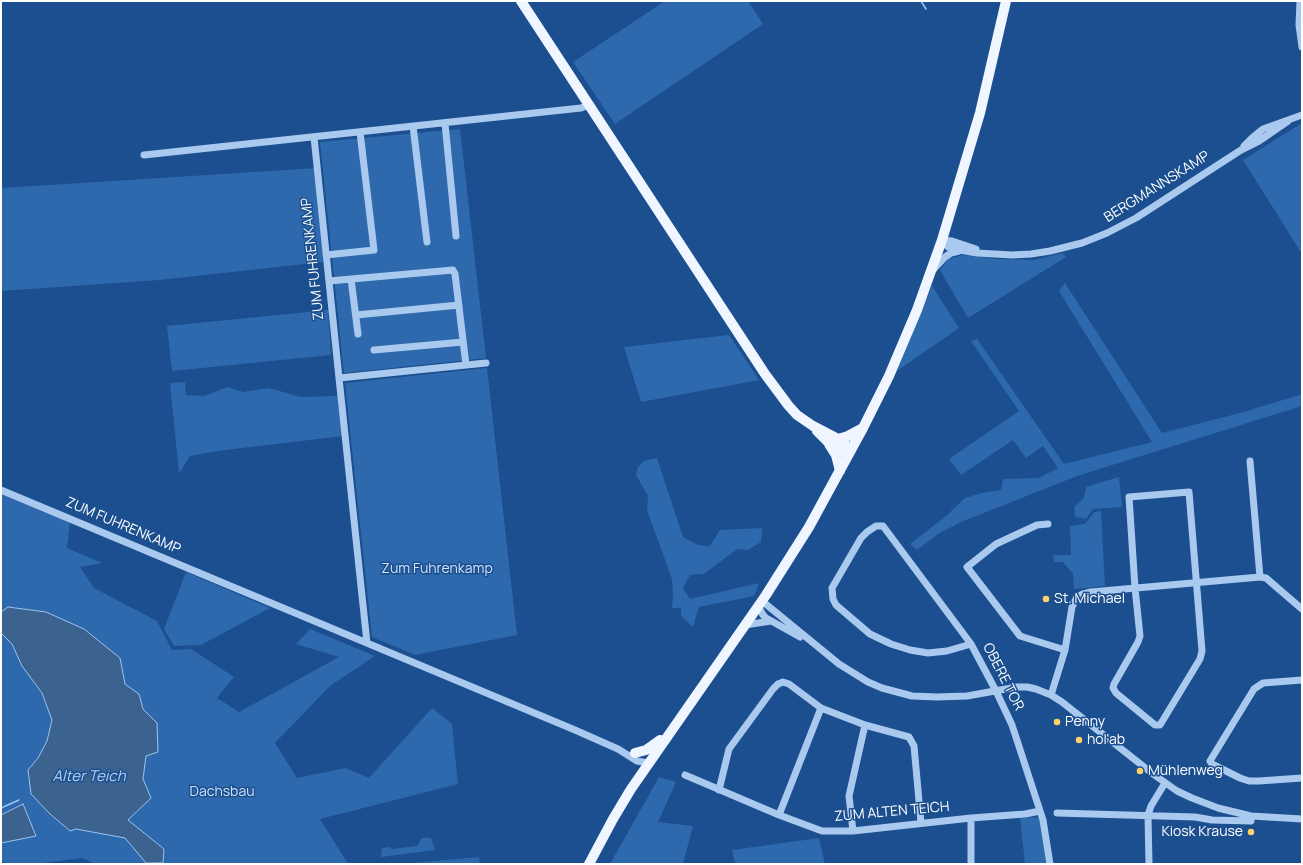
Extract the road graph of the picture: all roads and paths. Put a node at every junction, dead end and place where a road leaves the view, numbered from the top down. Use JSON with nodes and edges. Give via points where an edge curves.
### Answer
{"nodes":[{"id":1,"x":521,"y":1,"type":"edge"},
{"id":2,"x":1006,"y":1,"type":"edge"},
{"id":3,"x":1300,"y":1,"type":"edge"},
{"id":4,"x":1301,"y":25,"type":"edge"},
{"id":5,"x":1302,"y":47,"type":"edge"},
{"id":6,"x":589,"y":104,"type":"junction"},
{"id":7,"x":1302,"y":115,"type":"edge"},
{"id":8,"x":445,"y":123,"type":"junction"},
{"id":9,"x":413,"y":126,"type":"junction"},
{"id":10,"x":360,"y":132,"type":"junction"},
{"id":11,"x":314,"y":137,"type":"junction"},
{"id":12,"x":144,"y":155,"type":"dead end"},
{"id":13,"x":456,"y":236,"type":"dead end"},
{"id":14,"x":942,"y":240,"type":"junction"},
{"id":15,"x":426,"y":242,"type":"dead end"},
{"id":16,"x":961,"y":251,"type":"junction"},
{"id":17,"x":990,"y":253,"type":"junction"},
{"id":18,"x":326,"y":255,"type":"junction"},
{"id":19,"x":931,"y":273,"type":"junction"},
{"id":20,"x":351,"y":279,"type":"junction"},
{"id":21,"x":329,"y":281,"type":"junction"},
{"id":22,"x":459,"y":305,"type":"junction"},
{"id":23,"x":356,"y":316,"type":"junction"},
{"id":24,"x":358,"y":334,"type":"dead end"},
{"id":25,"x":463,"y":342,"type":"junction"},
{"id":26,"x":374,"y":350,"type":"dead end"},
{"id":27,"x":486,"y":364,"type":"dead end"},
{"id":28,"x":466,"y":365,"type":"junction"},
{"id":29,"x":339,"y":378,"type":"junction"},
{"id":30,"x":863,"y":428,"type":"junction"},
{"id":31,"x":833,"y":440,"type":"junction"},
{"id":32,"x":850,"y":452,"type":"junction"},
{"id":33,"x":1250,"y":461,"type":"dead end"},
{"id":34,"x":840,"y":471,"type":"junction"},
{"id":35,"x":1,"y":490,"type":"edge"},
{"id":36,"x":1048,"y":524,"type":"dead end"},
{"id":37,"x":1260,"y":577,"type":"junction"},
{"id":38,"x":1196,"y":583,"type":"junction"},
{"id":39,"x":1135,"y":588,"type":"junction"},
{"id":40,"x":760,"y":604,"type":"junction"},
{"id":41,"x":1302,"y":608,"type":"edge"},
{"id":42,"x":771,"y":621,"type":"junction"},
{"id":43,"x":745,"y":625,"type":"junction"},
{"id":44,"x":367,"y":643,"type":"junction"},
{"id":45,"x":812,"y":643,"type":"junction"},
{"id":46,"x":971,"y":644,"type":"junction"},
{"id":47,"x":1065,"y":650,"type":"junction"},
{"id":48,"x":1302,"y":680,"type":"edge"},
{"id":49,"x":996,"y":691,"type":"junction"},
{"id":50,"x":1051,"y":695,"type":"junction"},
{"id":51,"x":821,"y":708,"type":"junction"},
{"id":52,"x":865,"y":725,"type":"junction"},
{"id":53,"x":668,"y":734,"type":"junction"},
{"id":54,"x":618,"y":749,"type":"junction"},
{"id":55,"x":635,"y":753,"type":"junction"},
{"id":56,"x":648,"y":763,"type":"junction"},
{"id":57,"x":684,"y":775,"type":"dead end"},
{"id":58,"x":1302,"y":778,"type":"edge"},
{"id":59,"x":1165,"y":783,"type":"junction"},
{"id":60,"x":719,"y":790,"type":"junction"},
{"id":61,"x":1040,"y":811,"type":"junction"},
{"id":62,"x":1057,"y":813,"type":"dead end"},
{"id":63,"x":779,"y":815,"type":"junction"},
{"id":64,"x":1148,"y":815,"type":"junction"},
{"id":65,"x":971,"y":818,"type":"junction"},
{"id":66,"x":1302,"y":819,"type":"edge"},
{"id":67,"x":1251,"y":822,"type":"dead end"},
{"id":68,"x":921,"y":823,"type":"junction"},
{"id":69,"x":853,"y":831,"type":"junction"},
{"id":70,"x":589,"y":864,"type":"edge"},
{"id":71,"x":971,"y":864,"type":"edge"},
{"id":72,"x":1050,"y":864,"type":"edge"},
{"id":73,"x":1149,"y":864,"type":"edge"}],
"edges":[{"from":1,"to":6,"type":"main road"},
{"from":2,"to":14,"type":"main road","via":[[980,112]]},
{"from":3,"to":4,"type":"street"},
{"from":4,"to":5,"type":"street"},
{"from":6,"to":8,"type":"street","via":[[581,108]]},
{"from":6,"to":31,"type":"main road","via":[[765,374],[797,415]]},
{"from":7,"to":17,"type":"street","name":"BERGMANNSKAMP","via":[[1241,150],[1136,218],[1107,233],[1067,248],[1050,251],[1012,255]]},
{"from":8,"to":9,"type":"street"},
{"from":8,"to":13,"type":"street"},
{"from":9,"to":10,"type":"street"},
{"from":9,"to":15,"type":"street"},
{"from":10,"to":11,"type":"street"},
{"from":10,"to":18,"type":"street","via":[[374,250]]},
{"from":11,"to":12,"type":"street"},
{"from":11,"to":18,"type":"street","name":"ZUM FUHRENKAMP"},
{"from":14,"to":16,"type":"street","name":"BERGMANNSKAMP","via":[[948,247]]},
{"from":14,"to":17,"type":"street","name":"BERGMANNSKAMP"},
{"from":14,"to":19,"type":"main road"},
{"from":16,"to":17,"type":"street","name":"BERGMANNSKAMP"},
{"from":16,"to":19,"type":"street","name":"BERGMANNSKAMP","via":[[945,256]]},
{"from":18,"to":21,"type":"street","name":"ZUM FUHRENKAMP"},
{"from":19,"to":30,"type":"main road","via":[[889,376]]},
{"from":20,"to":21,"type":"street"},
{"from":20,"to":22,"type":"street","via":[[453,270],[456,274]]},
{"from":20,"to":23,"type":"street"},
{"from":21,"to":29,"type":"street","name":"ZUM FUHRENKAMP"},
{"from":22,"to":23,"type":"street"},
{"from":22,"to":25,"type":"street"},
{"from":23,"to":24,"type":"street"},
{"from":25,"to":26,"type":"street"},
{"from":25,"to":28,"type":"street"},
{"from":27,"to":28,"type":"street"},
{"from":28,"to":29,"type":"street"},
{"from":29,"to":44,"type":"street","name":"ZUM FUHRENKAMP"},
{"from":30,"to":31,"type":"main road"},
{"from":30,"to":32,"type":"main road"},
{"from":31,"to":32,"type":"main road","via":[[843,451]]},
{"from":31,"to":34,"type":"main road"},
{"from":32,"to":34,"type":"main road"},
{"from":33,"to":37,"type":"street"},
{"from":34,"to":40,"type":"main road","via":[[809,527]]},
{"from":35,"to":44,"type":"street","name":"ZUM FUHRENKAMP"},
{"from":36,"to":47,"type":"street","via":[[1037,525],[996,544],[966,567],[1020,636]]},
{"from":37,"to":38,"type":"street"},
{"from":37,"to":41,"type":"street","via":[[1266,578]]},
{"from":38,"to":39,"type":"street"},
{"from":38,"to":39,"type":"street","via":[[1189,492],[1129,497]]},
{"from":38,"to":39,"type":"street","via":[[1202,651],[1200,659],[1160,726],[1155,725],[1113,688],[1140,636]]},
{"from":39,"to":47,"type":"street","via":[[1091,592],[1077,597],[1072,607]]},
{"from":40,"to":42,"type":"street","via":[[762,615]]},
{"from":40,"to":43,"type":"main road"},
{"from":40,"to":45,"type":"street"},
{"from":42,"to":43,"type":"street"},
{"from":42,"to":45,"type":"street"},
{"from":43,"to":53,"type":"main road"},
{"from":44,"to":54,"type":"street","name":"ZUM FUHRENKAMP"},
{"from":45,"to":49,"type":"street","via":[[868,682],[894,692],[937,697],[967,696]]},
{"from":46,"to":46,"type":"street","name":"OBERE TOR","via":[[928,653],[910,650],[870,634],[836,605],[832,588],[861,538],[874,527],[883,526]]},
{"from":46,"to":49,"type":"street","name":"OBERE TOR"},
{"from":47,"to":50,"type":"street"},
{"from":48,"to":58,"type":"street","via":[[1263,683],[1254,688],[1210,761],[1249,781]]},
{"from":49,"to":50,"type":"street","via":[[1027,687]]},
{"from":49,"to":61,"type":"street","name":"OBERE TOR","via":[[1012,725]]},
{"from":50,"to":59,"type":"street"},
{"from":51,"to":52,"type":"street"},
{"from":51,"to":60,"type":"street","via":[[789,684],[778,684],[729,749]]},
{"from":51,"to":63,"type":"street"},
{"from":52,"to":68,"type":"street","via":[[904,735],[912,741]]},
{"from":52,"to":69,"type":"street","via":[[849,796]]},
{"from":53,"to":55,"type":"main road","via":[[650,748]]},
{"from":53,"to":56,"type":"main road"},
{"from":54,"to":55,"type":"street","name":"ZUM FUHRENKAMP"},
{"from":54,"to":56,"type":"street","name":"ZUM FUHRENKAMP","via":[[637,761]]},
{"from":55,"to":56,"type":"street","name":"ZUM FUHRENKAMP","via":[[643,756]]},
{"from":56,"to":70,"type":"main road","via":[[613,818]]},
{"from":57,"to":60,"type":"street","name":"ZUM ALTEN TEICH"},
{"from":59,"to":64,"type":"street"},
{"from":59,"to":66,"type":"street","via":[[1204,804],[1235,813]]},
{"from":60,"to":63,"type":"street","name":"ZUM ALTEN TEICH"},
{"from":61,"to":65,"type":"street","name":"ZUM ALTEN TEICH"},
{"from":61,"to":72,"type":"street","name":"OBERE TOR"},
{"from":62,"to":64,"type":"street"},
{"from":63,"to":69,"type":"street","name":"ZUM ALTEN TEICH","via":[[822,831]]},
{"from":64,"to":67,"type":"street"},
{"from":64,"to":73,"type":"street"},
{"from":65,"to":68,"type":"street","name":"ZUM ALTEN TEICH"},
{"from":65,"to":71,"type":"street"},
{"from":68,"to":69,"type":"street","name":"ZUM ALTEN TEICH"}]}
